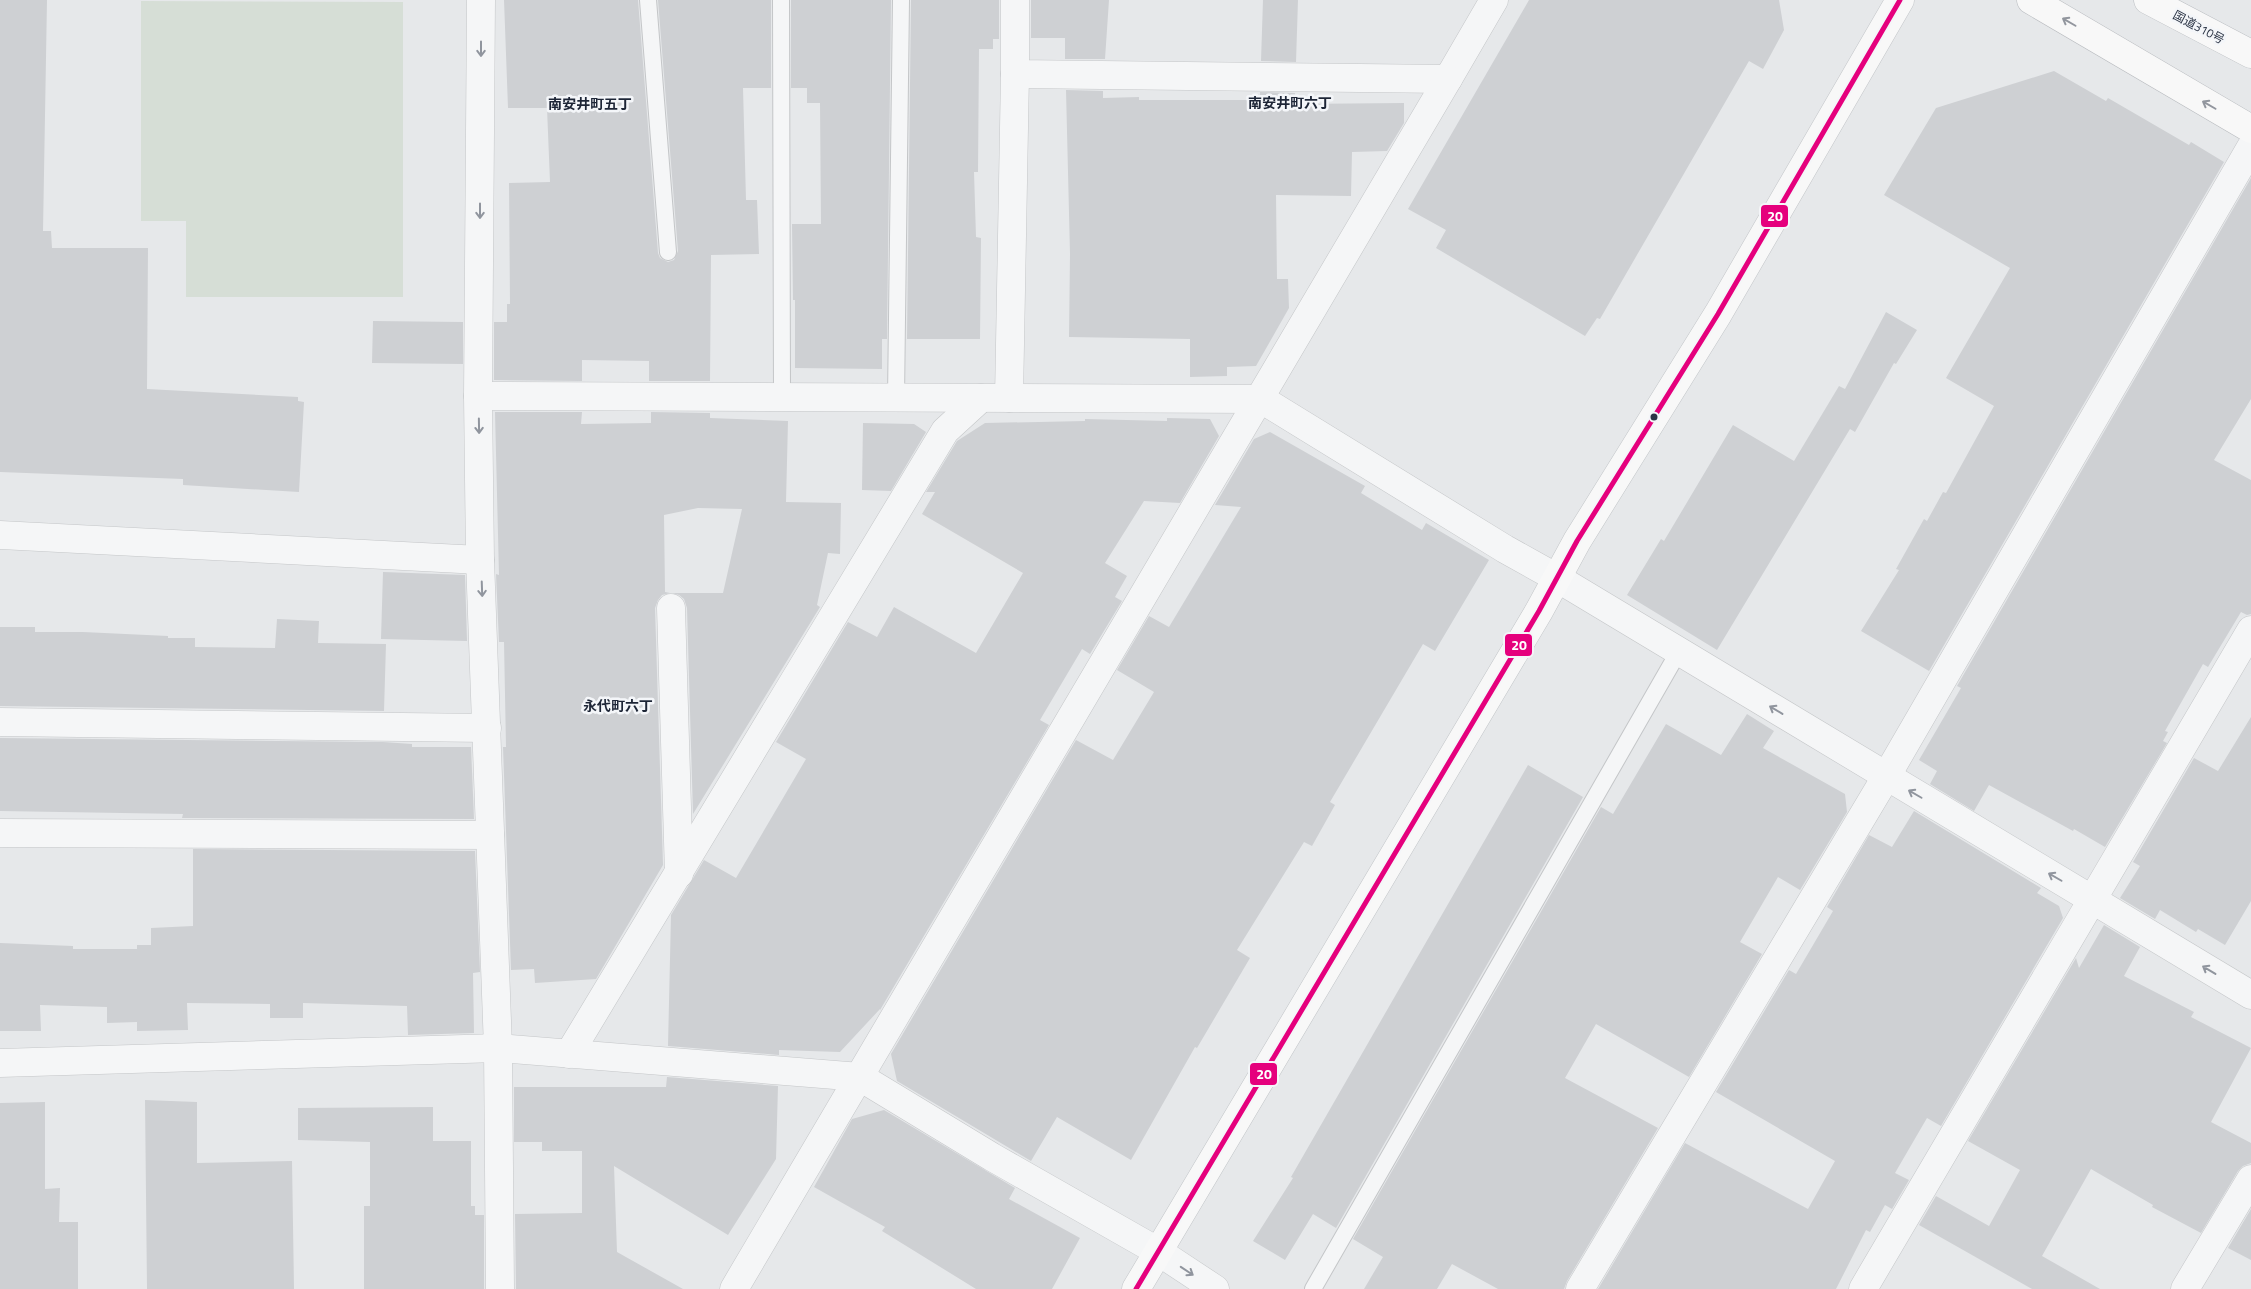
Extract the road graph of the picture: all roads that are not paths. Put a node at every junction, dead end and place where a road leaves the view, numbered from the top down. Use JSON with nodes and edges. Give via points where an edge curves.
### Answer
{"nodes":[{"id":1,"x":481,"y":0,"type":"edge"},
{"id":2,"x":648,"y":0,"type":"edge"},
{"id":3,"x":781,"y":0,"type":"edge"},
{"id":4,"x":901,"y":0,"type":"edge"},
{"id":5,"x":1015,"y":0,"type":"edge"},
{"id":6,"x":1494,"y":0,"type":"edge"},
{"id":7,"x":1900,"y":0,"type":"edge"},
{"id":8,"x":2031,"y":0,"type":"edge"},
{"id":9,"x":2148,"y":0,"type":"edge"},
{"id":10,"x":2251,"y":54,"type":"edge"},
{"id":11,"x":1015,"y":74,"type":"junction"},
{"id":12,"x":1448,"y":79,"type":"junction"},
{"id":13,"x":2251,"y":129,"type":"edge"},
{"id":14,"x":2251,"y":147,"type":"edge"},
{"id":15,"x":668,"y":252,"type":"dead end"},
{"id":16,"x":478,"y":396,"type":"junction"},
{"id":17,"x":782,"y":397,"type":"junction"},
{"id":18,"x":896,"y":398,"type":"junction"},
{"id":19,"x":981,"y":398,"type":"junction"},
{"id":20,"x":1009,"y":398,"type":"junction"},
{"id":21,"x":1261,"y":399,"type":"junction"},
{"id":22,"x":0,"y":535,"type":"edge"},
{"id":23,"x":480,"y":560,"type":"junction"},
{"id":24,"x":1557,"y":578,"type":"junction"},
{"id":25,"x":671,"y":608,"type":"dead end"},
{"id":26,"x":2251,"y":630,"type":"edge"},
{"id":27,"x":1679,"y":651,"type":"junction"},
{"id":28,"x":0,"y":722,"type":"edge"},
{"id":29,"x":487,"y":728,"type":"junction"},
{"id":30,"x":1886,"y":777,"type":"junction"},
{"id":31,"x":0,"y":833,"type":"edge"},
{"id":32,"x":490,"y":835,"type":"junction"},
{"id":33,"x":679,"y":874,"type":"junction"},
{"id":34,"x":2092,"y":898,"type":"junction"},
{"id":35,"x":2251,"y":995,"type":"edge"},
{"id":36,"x":498,"y":1048,"type":"junction"},
{"id":37,"x":569,"y":1054,"type":"junction"},
{"id":38,"x":0,"y":1063,"type":"edge"},
{"id":39,"x":860,"y":1078,"type":"junction"},
{"id":40,"x":2251,"y":1179,"type":"edge"},
{"id":41,"x":1159,"y":1252,"type":"junction"},
{"id":42,"x":500,"y":1289,"type":"edge"},
{"id":43,"x":734,"y":1289,"type":"edge"},
{"id":44,"x":1136,"y":1289,"type":"edge"},
{"id":45,"x":1215,"y":1289,"type":"edge"},
{"id":46,"x":1313,"y":1289,"type":"edge"},
{"id":47,"x":1580,"y":1289,"type":"edge"},
{"id":48,"x":1863,"y":1289,"type":"edge"},
{"id":49,"x":2185,"y":1289,"type":"edge"}],
"edges":[{"from":1,"to":16,"type":"street","one_way":true},
{"from":2,"to":15,"type":"lane"},
{"from":3,"to":17,"type":"lane"},
{"from":4,"to":18,"type":"lane"},
{"from":5,"to":11,"type":"street"},
{"from":6,"to":12,"type":"street"},
{"from":7,"to":24,"type":"main road","via":[[1718,314]]},
{"from":13,"to":8,"type":"main road","one_way":true},
{"from":9,"to":10,"type":"main road","name":"国道310号"},
{"from":11,"to":12,"type":"street"},
{"from":11,"to":20,"type":"street"},
{"from":12,"to":21,"type":"street"},
{"from":14,"to":30,"type":"street"},
{"from":16,"to":17,"type":"street"},
{"from":16,"to":23,"type":"street","one_way":true},
{"from":17,"to":18,"type":"street"},
{"from":18,"to":19,"type":"street"},
{"from":19,"to":20,"type":"street"},
{"from":19,"to":33,"type":"street","via":[[945,431]]},
{"from":20,"to":21,"type":"street"},
{"from":21,"to":24,"type":"street"},
{"from":21,"to":39,"type":"street"},
{"from":22,"to":23,"type":"street"},
{"from":23,"to":29,"type":"street","one_way":true},
{"from":24,"to":27,"type":"street"},
{"from":24,"to":41,"type":"main road"},
{"from":25,"to":33,"type":"street"},
{"from":26,"to":34,"type":"street"},
{"from":30,"to":27,"type":"street","one_way":true},
{"from":27,"to":46,"type":"lane"},
{"from":28,"to":29,"type":"street"},
{"from":29,"to":32,"type":"street"},
{"from":34,"to":30,"type":"street","one_way":true},
{"from":30,"to":47,"type":"street"},
{"from":31,"to":32,"type":"street"},
{"from":32,"to":36,"type":"street"},
{"from":33,"to":37,"type":"street"},
{"from":35,"to":34,"type":"street","one_way":true},
{"from":34,"to":48,"type":"street"},
{"from":36,"to":37,"type":"street"},
{"from":36,"to":38,"type":"street"},
{"from":36,"to":42,"type":"street"},
{"from":37,"to":39,"type":"street"},
{"from":39,"to":41,"type":"street"},
{"from":39,"to":43,"type":"street"},
{"from":40,"to":49,"type":"street"},
{"from":41,"to":44,"type":"main road"},
{"from":41,"to":45,"type":"street","one_way":true}]}
